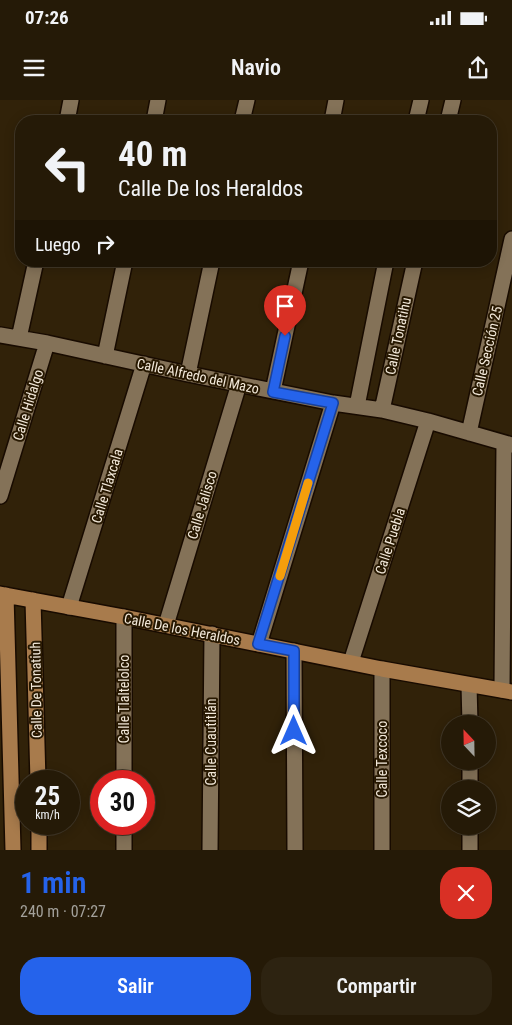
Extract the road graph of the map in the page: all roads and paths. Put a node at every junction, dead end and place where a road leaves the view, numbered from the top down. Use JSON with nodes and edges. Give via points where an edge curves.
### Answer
{"nodes":[{"id":1,"x":71,"y":100,"type":"edge"},
{"id":2,"x":158,"y":100,"type":"edge"},
{"id":3,"x":246,"y":100,"type":"edge"},
{"id":4,"x":336,"y":100,"type":"edge"},
{"id":5,"x":421,"y":100,"type":"edge"},
{"id":6,"x":453,"y":100,"type":"edge"},
{"id":7,"x":68,"y":115,"type":"edge"},
{"id":8,"x":155,"y":115,"type":"edge"},
{"id":9,"x":243,"y":115,"type":"edge"},
{"id":10,"x":333,"y":115,"type":"edge"},
{"id":11,"x":417,"y":115,"type":"edge"},
{"id":12,"x":449,"y":115,"type":"edge"},
{"id":13,"x":512,"y":239,"type":"edge"},
{"id":14,"x":35,"y":267,"type":"edge"},
{"id":15,"x":124,"y":267,"type":"edge"},
{"id":16,"x":211,"y":267,"type":"edge"},
{"id":17,"x":300,"y":267,"type":"edge"},
{"id":18,"x":385,"y":267,"type":"edge"},
{"id":19,"x":414,"y":267,"type":"edge"},
{"id":20,"x":0,"y":334,"type":"edge"},
{"id":21,"x":19,"y":338,"type":"junction"},
{"id":22,"x":47,"y":343,"type":"junction"},
{"id":23,"x":105,"y":356,"type":"junction"},
{"id":24,"x":144,"y":364,"type":"junction"},
{"id":25,"x":188,"y":374,"type":"junction"},
{"id":26,"x":239,"y":384,"type":"junction"},
{"id":27,"x":273,"y":392,"type":"junction"},
{"id":28,"x":333,"y":403,"type":"junction"},
{"id":29,"x":357,"y":406,"type":"junction"},
{"id":30,"x":382,"y":410,"type":"junction"},
{"id":31,"x":428,"y":421,"type":"junction"},
{"id":32,"x":469,"y":433,"type":"junction"},
{"id":33,"x":508,"y":444,"type":"edge"},
{"id":34,"x":0,"y":496,"type":"edge"},
{"id":35,"x":3,"y":594,"type":"edge"},
{"id":36,"x":33,"y":600,"type":"junction"},
{"id":37,"x":69,"y":607,"type":"junction"},
{"id":38,"x":124,"y":617,"type":"junction"},
{"id":39,"x":166,"y":625,"type":"junction"},
{"id":40,"x":212,"y":634,"type":"junction"},
{"id":41,"x":258,"y":644,"type":"junction"},
{"id":42,"x":294,"y":651,"type":"junction"},
{"id":43,"x":351,"y":662,"type":"junction"},
{"id":44,"x":382,"y":669,"type":"junction"},
{"id":45,"x":470,"y":685,"type":"junction"},
{"id":46,"x":507,"y":691,"type":"edge"},
{"id":47,"x":470,"y":715,"type":"edge"},
{"id":48,"x":38,"y":770,"type":"edge"},
{"id":49,"x":124,"y":770,"type":"edge"},
{"id":50,"x":39,"y":835,"type":"edge"},
{"id":51,"x":124,"y":835,"type":"edge"},
{"id":52,"x":470,"y":835,"type":"edge"},
{"id":53,"x":13,"y":850,"type":"edge"},
{"id":54,"x":39,"y":850,"type":"edge"},
{"id":55,"x":124,"y":850,"type":"edge"},
{"id":56,"x":210,"y":850,"type":"edge"},
{"id":57,"x":295,"y":850,"type":"edge"},
{"id":58,"x":382,"y":850,"type":"edge"},
{"id":59,"x":470,"y":850,"type":"edge"}],
"edges":[{"from":1,"to":7,"type":"street"},
{"from":2,"to":8,"type":"street"},
{"from":3,"to":9,"type":"street"},
{"from":4,"to":10,"type":"street"},
{"from":5,"to":11,"type":"street"},
{"from":6,"to":12,"type":"street"},
{"from":13,"to":32,"type":"street","name":"Calle Sección 25"},
{"from":14,"to":21,"type":"street"},
{"from":15,"to":23,"type":"street"},
{"from":16,"to":25,"type":"street"},
{"from":17,"to":27,"type":"street"},
{"from":18,"to":29,"type":"street","name":"Calle Tonatihu"},
{"from":19,"to":30,"type":"street","name":"Calle Tonatihu"},
{"from":20,"to":21,"type":"street","name":"Calle Alfredo del Mazo"},
{"from":21,"to":22,"type":"street","name":"Calle Alfredo del Mazo"},
{"from":22,"to":23,"type":"street","name":"Calle Alfredo del Mazo"},
{"from":22,"to":34,"type":"street","name":"Calle Hidalgo"},
{"from":23,"to":24,"type":"street","name":"Calle Alfredo del Mazo"},
{"from":24,"to":25,"type":"street","name":"Calle Alfredo del Mazo"},
{"from":24,"to":37,"type":"street","name":"Calle Tlaxcala"},
{"from":25,"to":26,"type":"street","name":"Calle Alfredo del Mazo"},
{"from":26,"to":27,"type":"street","name":"Calle Alfredo del Mazo"},
{"from":26,"to":39,"type":"street","name":"Calle Jalisco"},
{"from":27,"to":28,"type":"street","name":"Calle Alfredo del Mazo"},
{"from":28,"to":29,"type":"street","name":"Calle Alfredo del Mazo"},
{"from":28,"to":41,"type":"street"},
{"from":29,"to":30,"type":"street","name":"Calle Alfredo del Mazo"},
{"from":30,"to":31,"type":"street","name":"Calle Alfredo del Mazo"},
{"from":31,"to":32,"type":"street","name":"Calle Alfredo del Mazo"},
{"from":31,"to":43,"type":"street","name":"Calle Puebla"},
{"from":32,"to":33,"type":"street","name":"Calle Alfredo del Mazo"},
{"from":33,"to":46,"type":"street"},
{"from":35,"to":36,"type":"street","name":"Calle De los Heraldos"},
{"from":35,"to":53,"type":"street","name":"Calle De Tonatiuh"},
{"from":36,"to":37,"type":"street","name":"Calle De los Heraldos"},
{"from":36,"to":48,"type":"street","name":"Calle De Tonatiuh"},
{"from":37,"to":38,"type":"street","name":"Calle De los Heraldos"},
{"from":38,"to":39,"type":"street","name":"Calle De los Heraldos"},
{"from":38,"to":49,"type":"street","name":"Calle Tlaltelolco"},
{"from":39,"to":40,"type":"street","name":"Calle De los Heraldos"},
{"from":40,"to":41,"type":"street","name":"Calle De los Heraldos"},
{"from":40,"to":56,"type":"street","name":"Calle Cuautitlán"},
{"from":41,"to":42,"type":"street","name":"Calle De los Heraldos"},
{"from":42,"to":43,"type":"street","name":"Calle De los Heraldos"},
{"from":42,"to":57,"type":"street"},
{"from":43,"to":44,"type":"street","name":"Calle De los Heraldos"},
{"from":44,"to":45,"type":"street","name":"Calle De los Heraldos"},
{"from":44,"to":58,"type":"street","name":"Calle Texcoco"},
{"from":45,"to":46,"type":"street","name":"Calle De los Heraldos"},
{"from":45,"to":47,"type":"street"},
{"from":50,"to":54,"type":"street"},
{"from":51,"to":55,"type":"street"},
{"from":52,"to":59,"type":"street"}]}
